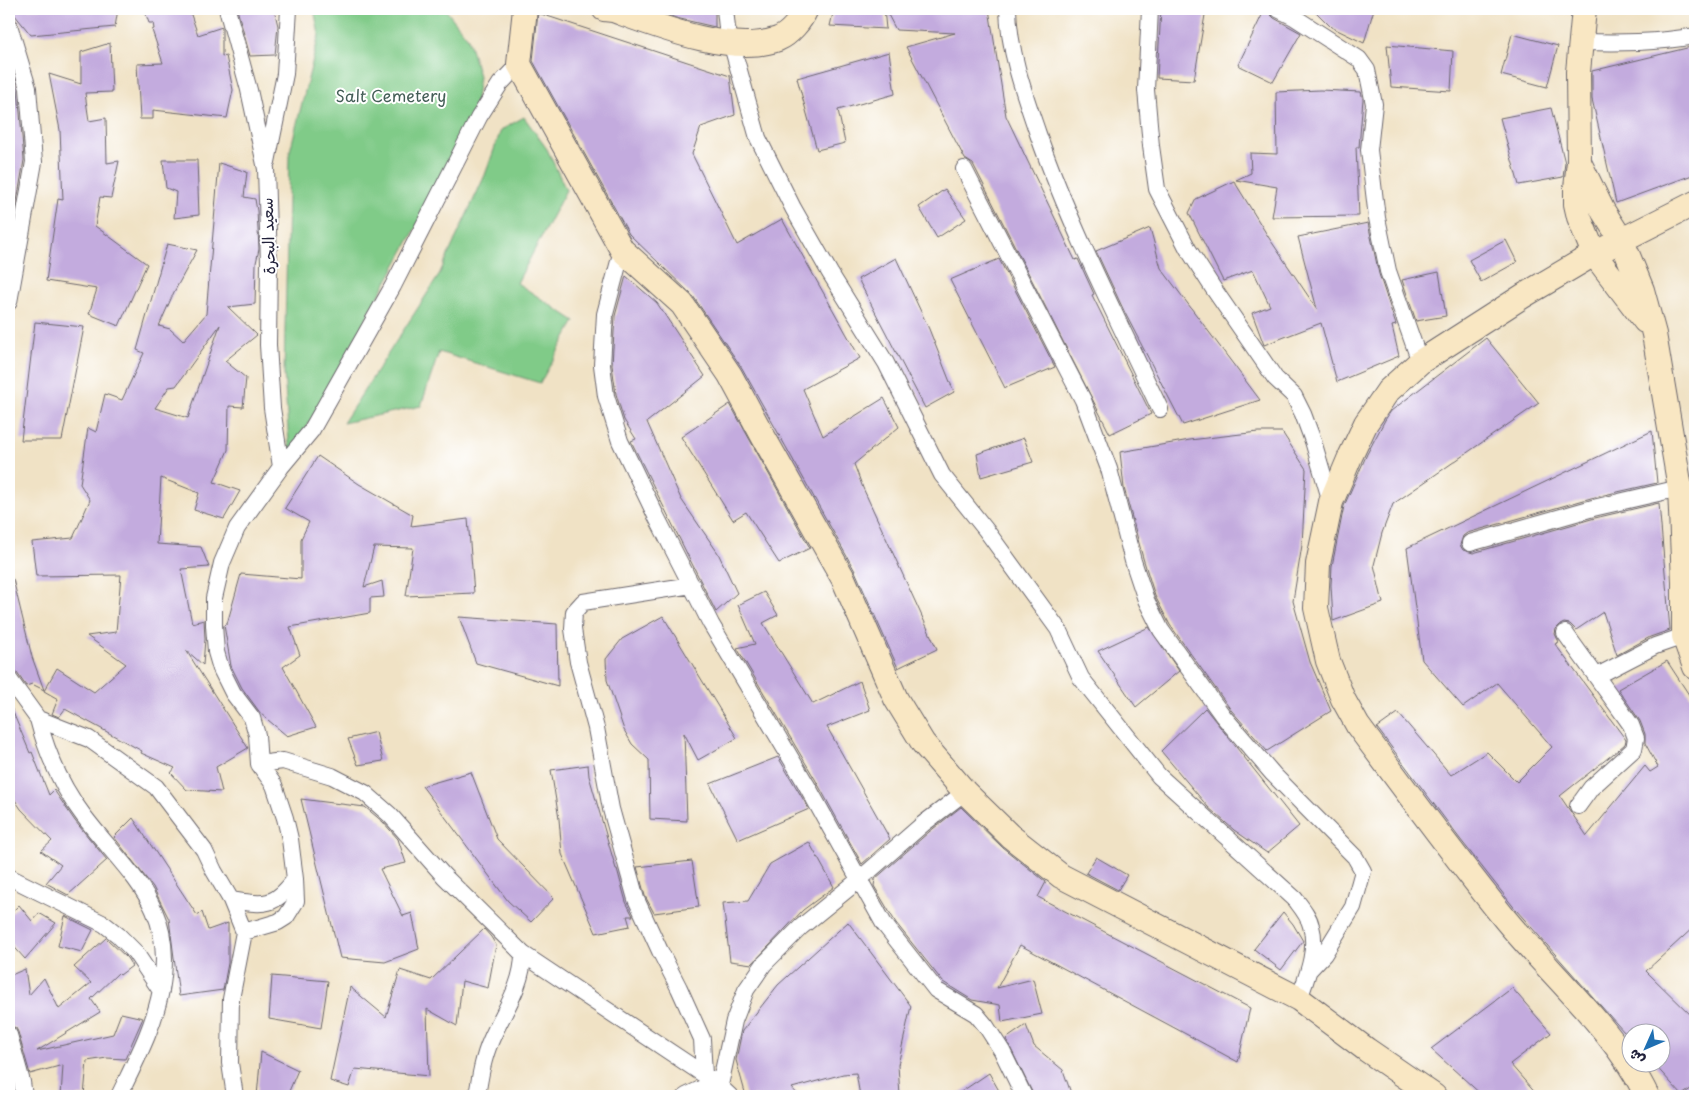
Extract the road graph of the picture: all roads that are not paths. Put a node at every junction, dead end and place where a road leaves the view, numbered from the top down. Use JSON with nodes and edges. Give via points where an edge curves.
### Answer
{"nodes":[{"id":1,"x":227,"y":9,"type":"edge"},
{"id":2,"x":289,"y":9,"type":"edge"},
{"id":3,"x":525,"y":9,"type":"edge"},
{"id":4,"x":604,"y":9,"type":"edge"},
{"id":5,"x":725,"y":9,"type":"edge"},
{"id":6,"x":806,"y":9,"type":"edge"},
{"id":7,"x":1008,"y":9,"type":"edge"},
{"id":8,"x":1150,"y":9,"type":"edge"},
{"id":9,"x":1278,"y":9,"type":"edge"},
{"id":10,"x":1584,"y":9,"type":"edge"},
{"id":11,"x":9,"y":25,"type":"edge"},
{"id":12,"x":1695,"y":36,"type":"edge"},
{"id":13,"x":1580,"y":42,"type":"junction"},
{"id":14,"x":731,"y":43,"type":"junction"},
{"id":15,"x":519,"y":64,"type":"junction"},
{"id":16,"x":1579,"y":162,"type":"junction"},
{"id":17,"x":266,"y":169,"type":"junction"},
{"id":18,"x":964,"y":169,"type":"dead end"},
{"id":19,"x":1695,"y":203,"type":"edge"},
{"id":20,"x":1622,"y":241,"type":"junction"},
{"id":21,"x":622,"y":250,"type":"junction"},
{"id":22,"x":1594,"y":254,"type":"junction"},
{"id":23,"x":9,"y":302,"type":"edge"},
{"id":24,"x":1654,"y":334,"type":"junction"},
{"id":25,"x":1420,"y":362,"type":"junction"},
{"id":26,"x":1160,"y":409,"type":"dead end"},
{"id":27,"x":281,"y":467,"type":"junction"},
{"id":28,"x":1680,"y":488,"type":"junction"},
{"id":29,"x":1332,"y":502,"type":"junction"},
{"id":30,"x":1470,"y":543,"type":"dead end"},
{"id":31,"x":1690,"y":580,"type":"edge"},
{"id":32,"x":692,"y":585,"type":"junction"},
{"id":33,"x":1565,"y":633,"type":"dead end"},
{"id":34,"x":1684,"y":636,"type":"junction"},
{"id":35,"x":1695,"y":667,"type":"edge"},
{"id":36,"x":1597,"y":676,"type":"junction"},
{"id":37,"x":9,"y":679,"type":"edge"},
{"id":38,"x":38,"y":719,"type":"junction"},
{"id":39,"x":259,"y":764,"type":"junction"},
{"id":40,"x":966,"y":792,"type":"junction"},
{"id":41,"x":1578,"y":806,"type":"dead end"},
{"id":42,"x":9,"y":877,"type":"edge"},
{"id":43,"x":296,"y":879,"type":"junction"},
{"id":44,"x":860,"y":879,"type":"junction"},
{"id":45,"x":231,"y":900,"type":"junction"},
{"id":46,"x":244,"y":932,"type":"junction"},
{"id":47,"x":523,"y":954,"type":"junction"},
{"id":48,"x":1310,"y":969,"type":"junction"},
{"id":49,"x":161,"y":991,"type":"junction"},
{"id":50,"x":1300,"y":998,"type":"junction"},
{"id":51,"x":9,"y":1035,"type":"edge"},
{"id":52,"x":717,"y":1084,"type":"edge"},
{"id":53,"x":24,"y":1096,"type":"edge"},
{"id":54,"x":119,"y":1096,"type":"edge"},
{"id":55,"x":236,"y":1096,"type":"edge"},
{"id":56,"x":477,"y":1096,"type":"edge"},
{"id":57,"x":686,"y":1096,"type":"edge"},
{"id":58,"x":1024,"y":1096,"type":"edge"},
{"id":59,"x":1434,"y":1096,"type":"edge"},
{"id":60,"x":1647,"y":1096,"type":"edge"}],
"edges":[{"from":1,"to":17,"type":"street","name":"سعيد البحرة"},
{"from":2,"to":17,"type":"street","via":[[285,74]]},
{"from":3,"to":15,"type":"street"},
{"from":4,"to":14,"type":"street","via":[[667,30]]},
{"from":5,"to":14,"type":"street"},
{"from":6,"to":14,"type":"street","via":[[794,27],[780,38],[759,43]]},
{"from":7,"to":26,"type":"street","via":[[1018,79],[1046,157],[1071,219]]},
{"from":8,"to":29,"type":"street","via":[[1146,90],[1157,188],[1188,249],[1213,288],[1275,378],[1294,396],[1313,441]]},
{"from":9,"to":25,"type":"street","via":[[1359,59],[1367,70],[1374,104],[1369,150],[1377,218],[1388,271]]},
{"from":10,"to":13,"type":"street"},
{"from":11,"to":23,"type":"street","via":[[28,88],[34,162]]},
{"from":12,"to":13,"type":"street","via":[[1635,43]]},
{"from":13,"to":16,"type":"street"},
{"from":14,"to":48,"type":"street","via":[[758,138],[830,273],[886,363],[942,475],[1058,629],[1081,678],[1159,776],[1304,911],[1311,925],[1314,944]]},
{"from":15,"to":21,"type":"street"},
{"from":15,"to":27,"type":"street","via":[[500,84],[479,117],[393,286],[311,430]]},
{"from":16,"to":20,"type":"street"},
{"from":16,"to":22,"type":"street","via":[[1576,204]]},
{"from":17,"to":27,"type":"street","name":"سعيد البحرة","via":[[270,263],[268,345],[272,408]]},
{"from":18,"to":48,"type":"street","via":[[1083,400],[1109,469],[1146,600],[1161,630],[1223,716],[1273,774],[1354,857],[1362,871],[1353,907],[1324,954]]},
{"from":19,"to":20,"type":"street"},
{"from":20,"to":22,"type":"street"},
{"from":20,"to":24,"type":"street","via":[[1642,290]]},
{"from":21,"to":32,"type":"street","via":[[605,314],[602,365],[606,396],[620,440]]},
{"from":21,"to":40,"type":"street","via":[[682,304],[730,376],[843,578],[896,699],[923,743]]},
{"from":22,"to":24,"type":"street"},
{"from":22,"to":25,"type":"street"},
{"from":24,"to":28,"type":"street"},
{"from":25,"to":29,"type":"street","via":[[1388,391],[1366,423]]},
{"from":27,"to":39,"type":"street","via":[[237,528],[222,563],[214,598],[216,652],[233,693],[252,718],[257,734]]},
{"from":28,"to":30,"type":"street","via":[[1593,508]]},
{"from":28,"to":31,"type":"street"},
{"from":29,"to":60,"type":"street","via":[[1318,564],[1316,608],[1328,661],[1347,706],[1364,734],[1500,912],[1598,1024],[1632,1069]]},
{"from":31,"to":34,"type":"street"},
{"from":32,"to":44,"type":"street","via":[[711,624]]},
{"from":32,"to":52,"type":"street","via":[[583,602],[574,612],[572,629],[612,809],[636,899],[702,1038]]},
{"from":33,"to":36,"type":"street"},
{"from":34,"to":35,"type":"street"},
{"from":34,"to":36,"type":"street","via":[[1655,646]]},
{"from":36,"to":41,"type":"street","via":[[1631,725],[1636,738],[1634,750],[1591,788]]},
{"from":37,"to":38,"type":"street"},
{"from":38,"to":45,"type":"street","via":[[89,739],[156,787],[204,850]]},
{"from":38,"to":49,"type":"street","via":[[50,757],[68,793],[151,900],[165,952]]},
{"from":39,"to":43,"type":"street","via":[[274,786],[285,818]]},
{"from":39,"to":47,"type":"street","via":[[283,760],[332,776],[365,792]]},
{"from":40,"to":44,"type":"street","via":[[923,824]]},
{"from":40,"to":50,"type":"street","via":[[1010,836],[1061,876]]},
{"from":42,"to":49,"type":"street","via":[[118,934],[135,952]]},
{"from":43,"to":45,"type":"street","via":[[284,895],[262,904]]},
{"from":43,"to":46,"type":"street","via":[[296,901],[286,917]]},
{"from":44,"to":52,"type":"street","via":[[801,927],[764,964],[746,990]]},
{"from":44,"to":58,"type":"street","via":[[884,924],[936,990],[976,1014],[986,1026]]},
{"from":45,"to":46,"type":"street"},
{"from":46,"to":55,"type":"street","via":[[231,999],[230,1063]]},
{"from":47,"to":52,"type":"street"},
{"from":47,"to":56,"type":"street","via":[[516,988],[484,1061]]},
{"from":48,"to":50,"type":"street"},
{"from":49,"to":54,"type":"street","via":[[148,1031]]},
{"from":50,"to":59,"type":"street"},
{"from":51,"to":53,"type":"street"},
{"from":52,"to":57,"type":"street"}]}
